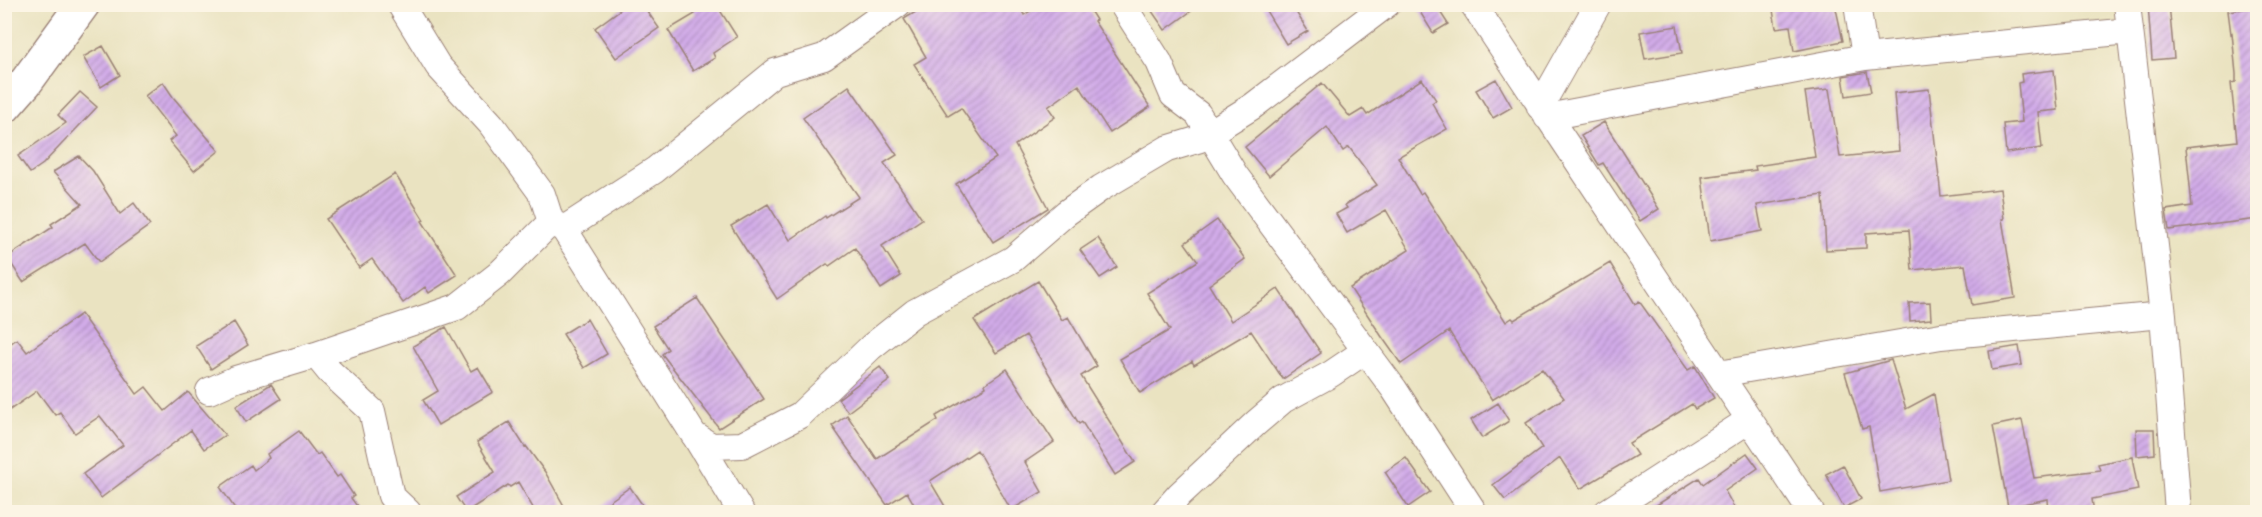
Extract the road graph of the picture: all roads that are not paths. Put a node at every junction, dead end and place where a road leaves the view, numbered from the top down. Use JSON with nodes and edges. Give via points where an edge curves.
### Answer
{"nodes":[{"id":1,"x":83,"y":4,"type":"edge"},
{"id":2,"x":400,"y":4,"type":"edge"},
{"id":3,"x":898,"y":4,"type":"edge"},
{"id":4,"x":1122,"y":4,"type":"edge"},
{"id":5,"x":1387,"y":4,"type":"edge"},
{"id":6,"x":1473,"y":4,"type":"edge"},
{"id":7,"x":1598,"y":4,"type":"edge"},
{"id":8,"x":1857,"y":4,"type":"edge"},
{"id":9,"x":2127,"y":4,"type":"edge"},
{"id":10,"x":2130,"y":31,"type":"junction"},
{"id":11,"x":1865,"y":57,"type":"junction"},
{"id":12,"x":4,"y":107,"type":"edge"},
{"id":13,"x":1544,"y":112,"type":"junction"},
{"id":14,"x":1210,"y":132,"type":"junction"},
{"id":15,"x":558,"y":225,"type":"junction"},
{"id":16,"x":2163,"y":315,"type":"junction"},
{"id":17,"x":1365,"y":351,"type":"junction"},
{"id":18,"x":316,"y":355,"type":"junction"},
{"id":19,"x":1719,"y":374,"type":"junction"},
{"id":20,"x":209,"y":392,"type":"dead end"},
{"id":21,"x":1749,"y":420,"type":"junction"},
{"id":22,"x":694,"y":435,"type":"junction"},
{"id":23,"x":408,"y":513,"type":"edge"},
{"id":24,"x":741,"y":513,"type":"edge"},
{"id":25,"x":1164,"y":513,"type":"edge"},
{"id":26,"x":1474,"y":513,"type":"edge"},
{"id":27,"x":1606,"y":513,"type":"edge"},
{"id":28,"x":1811,"y":513,"type":"edge"},
{"id":29,"x":2178,"y":513,"type":"edge"}],
"edges":[{"from":1,"to":12,"type":"street"},
{"from":2,"to":15,"type":"street","via":[[438,66],[491,124],[542,194]]},
{"from":3,"to":15,"type":"street","via":[[824,57],[775,72],[654,170]]},
{"from":4,"to":14,"type":"street","via":[[1159,62],[1173,95],[1198,114]]},
{"from":5,"to":14,"type":"street","via":[[1253,106]]},
{"from":6,"to":13,"type":"street"},
{"from":7,"to":13,"type":"street"},
{"from":8,"to":11,"type":"street"},
{"from":9,"to":10,"type":"street"},
{"from":10,"to":11,"type":"street"},
{"from":10,"to":16,"type":"street"},
{"from":11,"to":13,"type":"street"},
{"from":13,"to":19,"type":"street"},
{"from":14,"to":17,"type":"street","via":[[1235,175]]},
{"from":14,"to":22,"type":"street","via":[[1167,149],[1101,188],[1012,259],[915,312],[871,347],[800,415],[742,445],[711,446]]},
{"from":15,"to":18,"type":"street","via":[[457,307]]},
{"from":15,"to":22,"type":"street"},
{"from":16,"to":19,"type":"street","via":[[1941,336]]},
{"from":16,"to":29,"type":"street"},
{"from":17,"to":25,"type":"street","via":[[1284,400]]},
{"from":17,"to":26,"type":"street"},
{"from":18,"to":20,"type":"street","via":[[236,379]]},
{"from":18,"to":23,"type":"street","via":[[372,411],[391,496]]},
{"from":19,"to":21,"type":"street"},
{"from":21,"to":27,"type":"street"},
{"from":21,"to":28,"type":"street"},
{"from":22,"to":24,"type":"street"}]}
